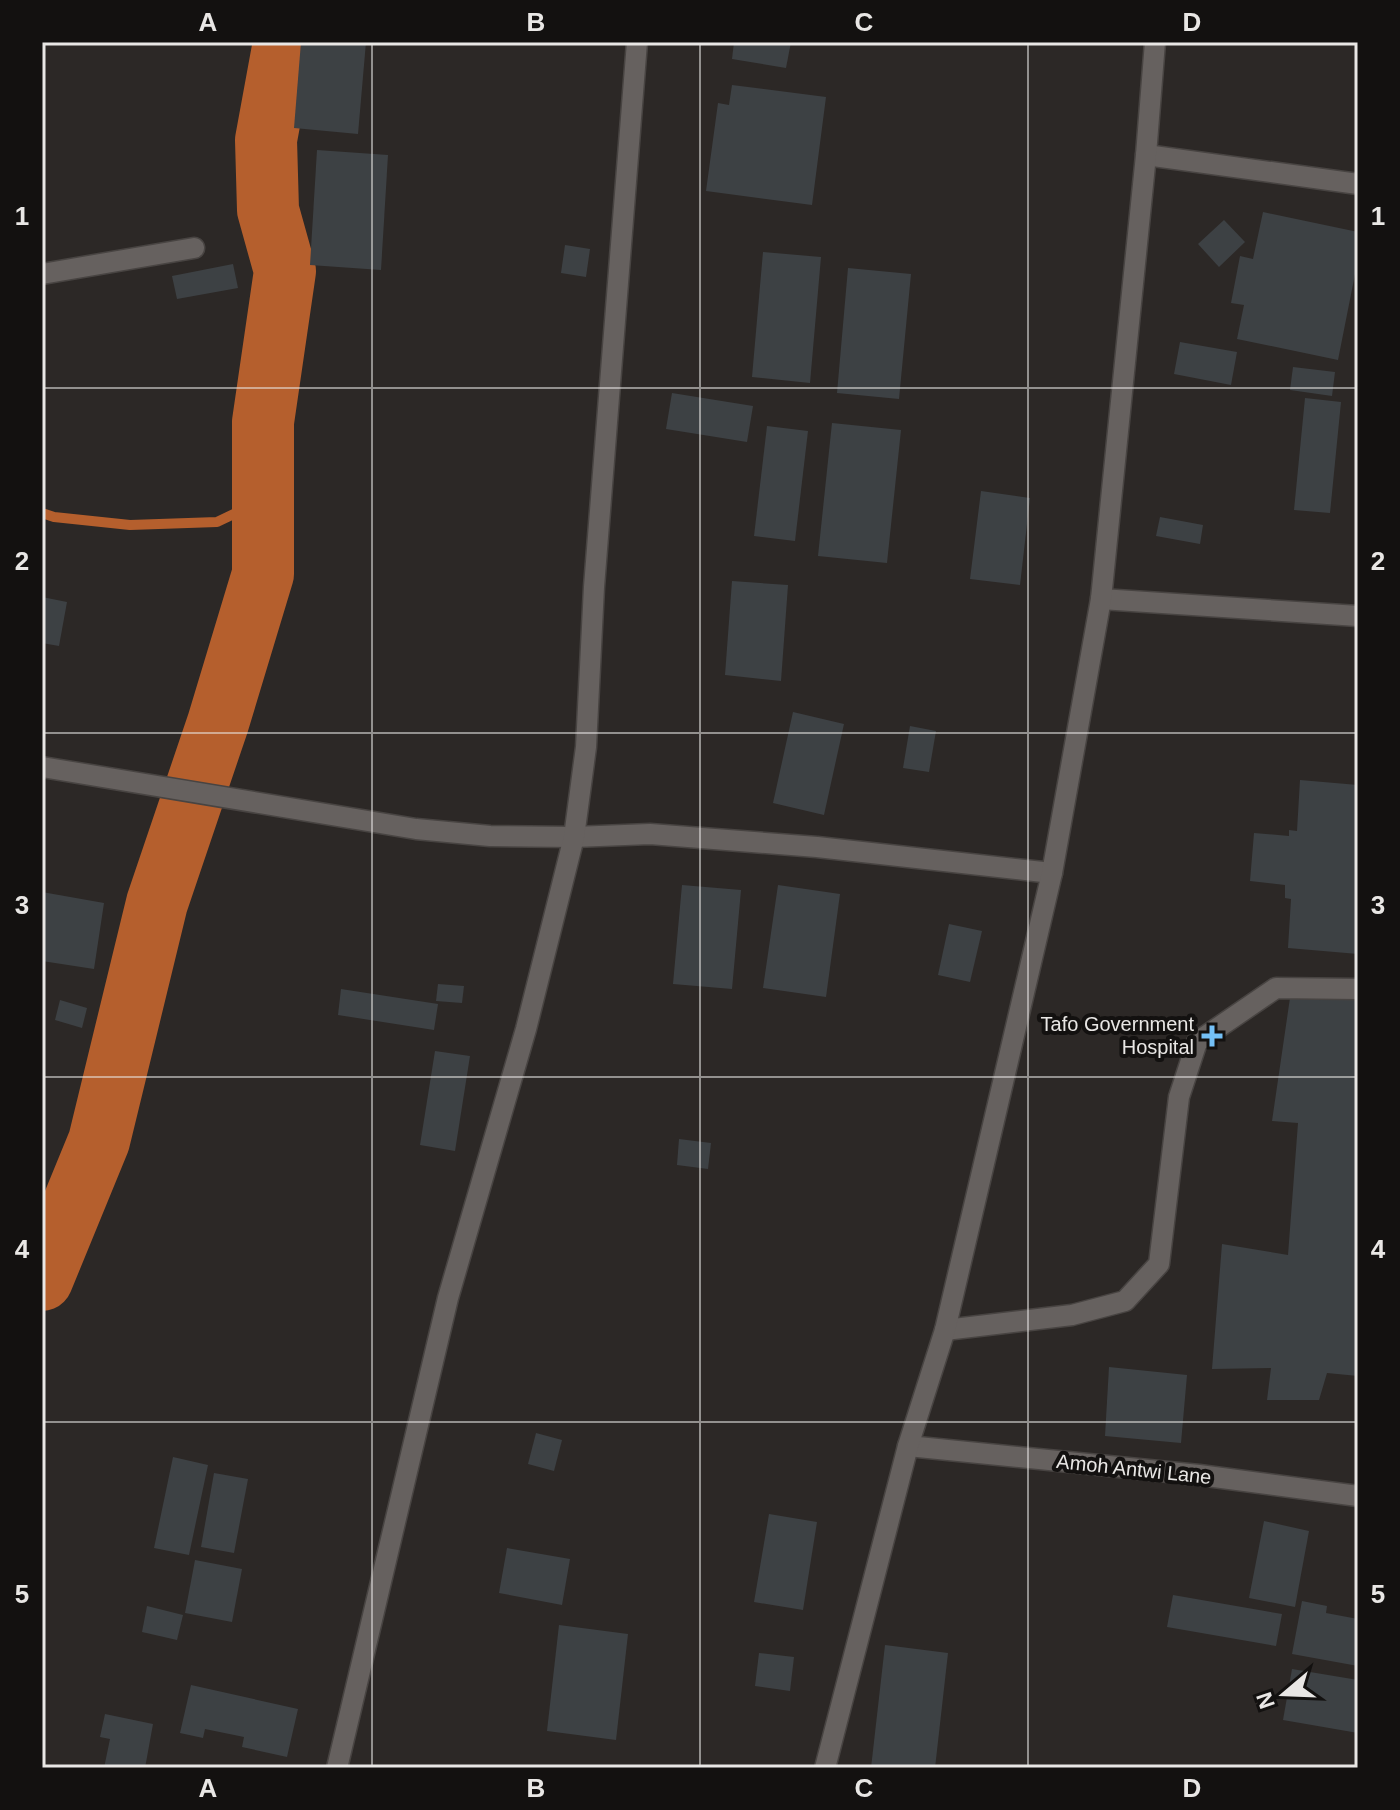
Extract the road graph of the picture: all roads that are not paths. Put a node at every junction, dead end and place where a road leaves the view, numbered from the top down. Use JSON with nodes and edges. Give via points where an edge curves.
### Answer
{"nodes":[{"id":1,"x":637,"y":42,"type":"edge"},
{"id":2,"x":1155,"y":42,"type":"edge"},
{"id":3,"x":1146,"y":155,"type":"junction"},
{"id":4,"x":1358,"y":184,"type":"edge"},
{"id":5,"x":194,"y":248,"type":"dead end"},
{"id":6,"x":42,"y":274,"type":"edge"},
{"id":7,"x":1101,"y":599,"type":"junction"},
{"id":8,"x":1358,"y":616,"type":"edge"},
{"id":9,"x":42,"y":767,"type":"edge"},
{"id":10,"x":574,"y":837,"type":"junction"},
{"id":11,"x":1052,"y":873,"type":"junction"},
{"id":12,"x":1358,"y":989,"type":"edge"},
{"id":13,"x":945,"y":1330,"type":"junction"},
{"id":14,"x":908,"y":1446,"type":"junction"},
{"id":15,"x":1358,"y":1496,"type":"edge"},
{"id":16,"x":337,"y":1768,"type":"edge"},
{"id":17,"x":825,"y":1768,"type":"edge"}],
"edges":[{"from":1,"to":10,"type":"street","via":[[586,747]]},
{"from":2,"to":3,"type":"street"},
{"from":3,"to":4,"type":"street"},
{"from":3,"to":7,"type":"street"},
{"from":5,"to":6,"type":"street"},
{"from":7,"to":8,"type":"street"},
{"from":7,"to":11,"type":"street"},
{"from":9,"to":10,"type":"street","via":[[416,829]]},
{"from":10,"to":11,"type":"street","via":[[650,834],[787,844]]},
{"from":10,"to":16,"type":"street","via":[[526,1029],[448,1298]]},
{"from":11,"to":13,"type":"street"},
{"from":12,"to":13,"type":"street","via":[[1276,988],[1197,1042],[1179,1097],[1159,1264],[1125,1301],[1072,1315]]},
{"from":13,"to":14,"type":"street"},
{"from":14,"to":15,"type":"street","name":"Amoh Antwi Lane"},
{"from":14,"to":17,"type":"street"}]}
